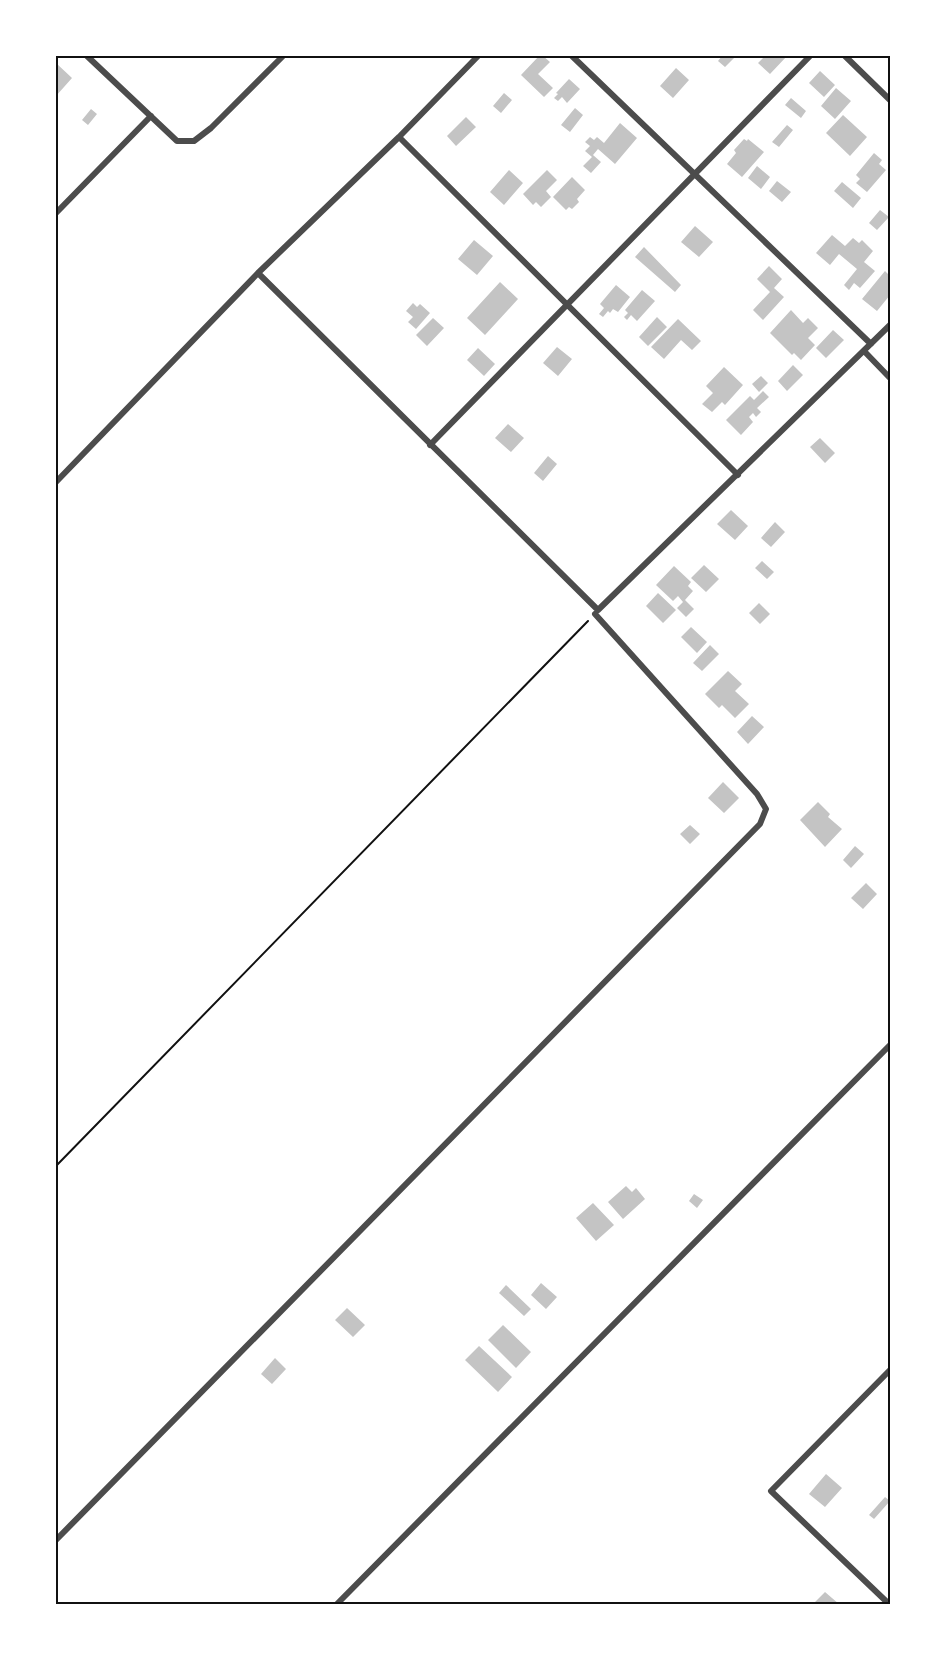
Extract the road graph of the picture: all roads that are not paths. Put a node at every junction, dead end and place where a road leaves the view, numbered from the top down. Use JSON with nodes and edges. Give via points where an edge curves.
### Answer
{"nodes":[{"id":1,"x":87,"y":56,"type":"edge"},
{"id":2,"x":283,"y":56,"type":"edge"},
{"id":3,"x":478,"y":56,"type":"edge"},
{"id":4,"x":572,"y":56,"type":"edge"},
{"id":5,"x":810,"y":56,"type":"edge"},
{"id":6,"x":845,"y":56,"type":"edge"},
{"id":7,"x":891,"y":100,"type":"edge"},
{"id":8,"x":151,"y":116,"type":"junction"},
{"id":9,"x":399,"y":137,"type":"junction"},
{"id":10,"x":695,"y":174,"type":"junction"},
{"id":11,"x":56,"y":213,"type":"edge"},
{"id":12,"x":258,"y":273,"type":"junction"},
{"id":13,"x":567,"y":305,"type":"junction"},
{"id":14,"x":891,"y":325,"type":"edge"},
{"id":15,"x":871,"y":344,"type":"junction"},
{"id":16,"x":864,"y":351,"type":"junction"},
{"id":17,"x":891,"y":378,"type":"edge"},
{"id":18,"x":430,"y":445,"type":"junction"},
{"id":19,"x":738,"y":475,"type":"junction"},
{"id":20,"x":56,"y":482,"type":"edge"},
{"id":21,"x":595,"y":614,"type":"road end"},
{"id":22,"x":891,"y":1045,"type":"edge"},
{"id":23,"x":891,"y":1370,"type":"edge"},
{"id":24,"x":56,"y":1540,"type":"edge"},
{"id":25,"x":337,"y":1605,"type":"edge"},
{"id":26,"x":889,"y":1605,"type":"edge"}],
"edges":[{"from":1,"to":8,"type":"street"},
{"from":2,"to":8,"type":"street","via":[[194,141],[177,141]]},
{"from":3,"to":9,"type":"street"},
{"from":4,"to":10,"type":"street"},
{"from":5,"to":10,"type":"street"},
{"from":6,"to":7,"type":"street"},
{"from":8,"to":11,"type":"street"},
{"from":9,"to":12,"type":"street"},
{"from":9,"to":13,"type":"street"},
{"from":10,"to":13,"type":"street"},
{"from":10,"to":15,"type":"street"},
{"from":12,"to":18,"type":"street"},
{"from":12,"to":20,"type":"street"},
{"from":13,"to":18,"type":"street"},
{"from":13,"to":19,"type":"street"},
{"from":14,"to":15,"type":"street"},
{"from":15,"to":16,"type":"street"},
{"from":16,"to":17,"type":"street"},
{"from":16,"to":19,"type":"street"},
{"from":18,"to":19,"type":"street","via":[[598,610]]},
{"from":21,"to":24,"type":"street","via":[[757,794],[766,809],[760,824]]},
{"from":22,"to":25,"type":"street"},
{"from":23,"to":26,"type":"street","via":[[771,1491]]}]}
